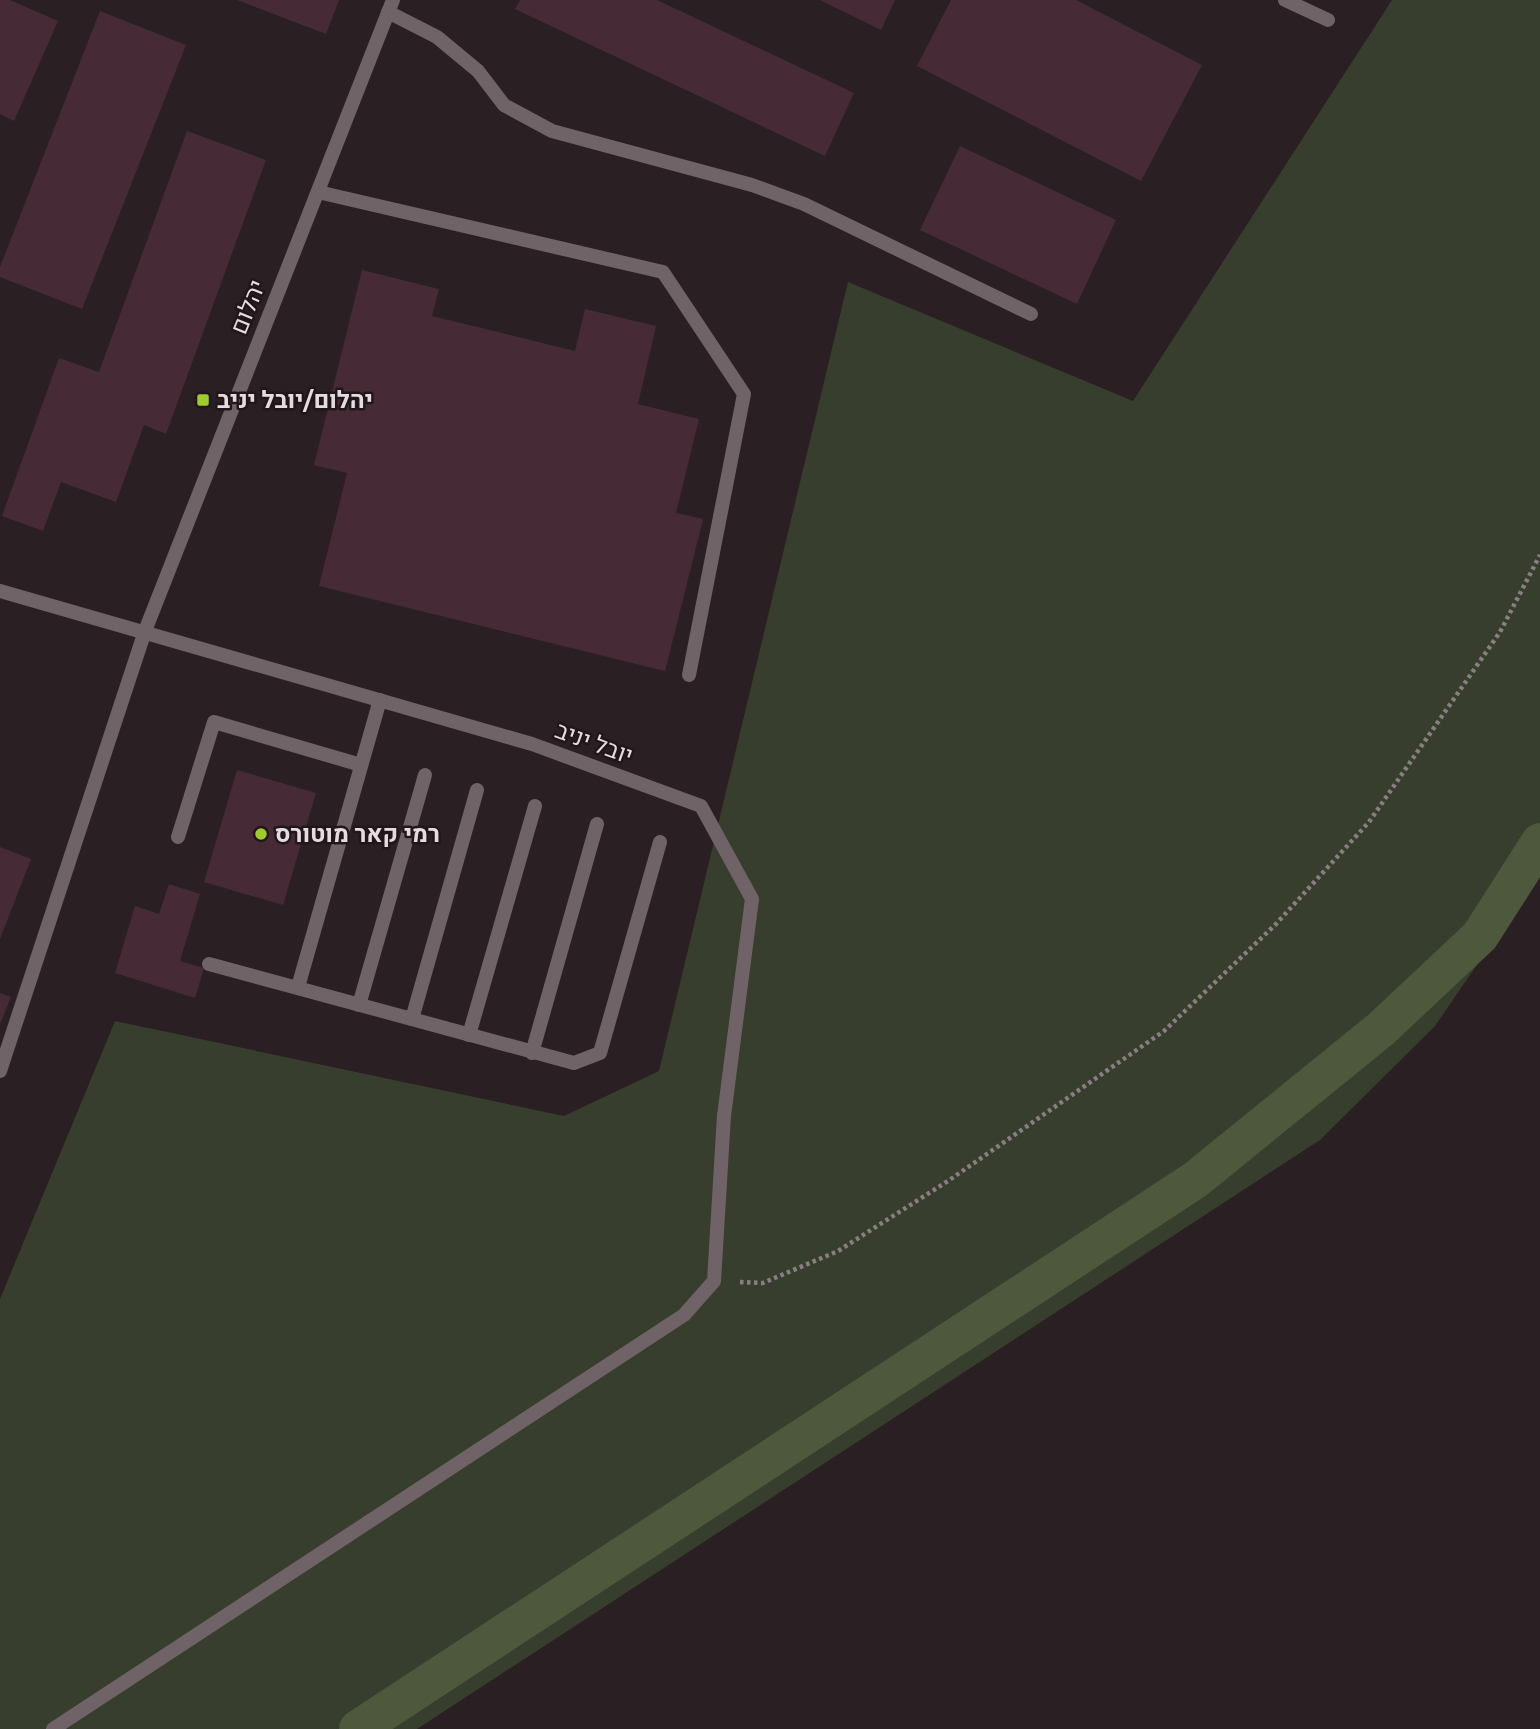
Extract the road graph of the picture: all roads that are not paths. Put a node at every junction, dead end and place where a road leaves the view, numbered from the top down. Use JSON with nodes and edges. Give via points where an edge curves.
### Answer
{"nodes":[{"id":1,"x":1285,"y":0,"type":"edge"},
{"id":2,"x":391,"y":6,"type":"edge"},
{"id":3,"x":1328,"y":20,"type":"dead end"},
{"id":4,"x":318,"y":192,"type":"junction"},
{"id":5,"x":1031,"y":314,"type":"dead end"},
{"id":6,"x":0,"y":590,"type":"edge"},
{"id":7,"x":145,"y":631,"type":"junction"},
{"id":8,"x":690,"y":676,"type":"dead end"},
{"id":9,"x":380,"y":700,"type":"junction"},
{"id":10,"x":360,"y":765,"type":"junction"},
{"id":11,"x":425,"y":775,"type":"dead end"},
{"id":12,"x":477,"y":790,"type":"dead end"},
{"id":13,"x":534,"y":806,"type":"dead end"},
{"id":14,"x":597,"y":824,"type":"dead end"},
{"id":15,"x":178,"y":837,"type":"dead end"},
{"id":16,"x":660,"y":842,"type":"dead end"},
{"id":17,"x":209,"y":964,"type":"dead end"},
{"id":18,"x":298,"y":987,"type":"junction"},
{"id":19,"x":359,"y":1005,"type":"junction"},
{"id":20,"x":412,"y":1019,"type":"junction"},
{"id":21,"x":469,"y":1035,"type":"junction"},
{"id":22,"x":532,"y":1053,"type":"junction"},
{"id":23,"x":0,"y":1071,"type":"edge"},
{"id":24,"x":53,"y":1729,"type":"edge"}],
"edges":[{"from":1,"to":3,"type":"street"},
{"from":2,"to":4,"type":"street","name":"יהלום"},
{"from":2,"to":5,"type":"street","via":[[478,71],[504,105],[552,131],[752,185],[804,204]]},
{"from":4,"to":7,"type":"street","name":"יהלום"},
{"from":4,"to":8,"type":"street","via":[[663,272],[744,394]]},
{"from":6,"to":7,"type":"street","name":"יובל יניב"},
{"from":7,"to":9,"type":"street","name":"יובל יניב"},
{"from":7,"to":23,"type":"street","name":"יהלום"},
{"from":9,"to":10,"type":"street"},
{"from":9,"to":24,"type":"street","name":"יובל יניב","via":[[533,744],[701,806],[751,899],[724,1116],[714,1281],[684,1315]]},
{"from":10,"to":15,"type":"street","via":[[214,722]]},
{"from":10,"to":18,"type":"street"},
{"from":11,"to":19,"type":"street"},
{"from":12,"to":20,"type":"street"},
{"from":13,"to":21,"type":"street"},
{"from":14,"to":22,"type":"street"},
{"from":16,"to":22,"type":"street","via":[[600,1053],[575,1063]]},
{"from":17,"to":18,"type":"street"},
{"from":18,"to":19,"type":"street"},
{"from":19,"to":20,"type":"street"},
{"from":20,"to":21,"type":"street"},
{"from":21,"to":22,"type":"street"}]}
